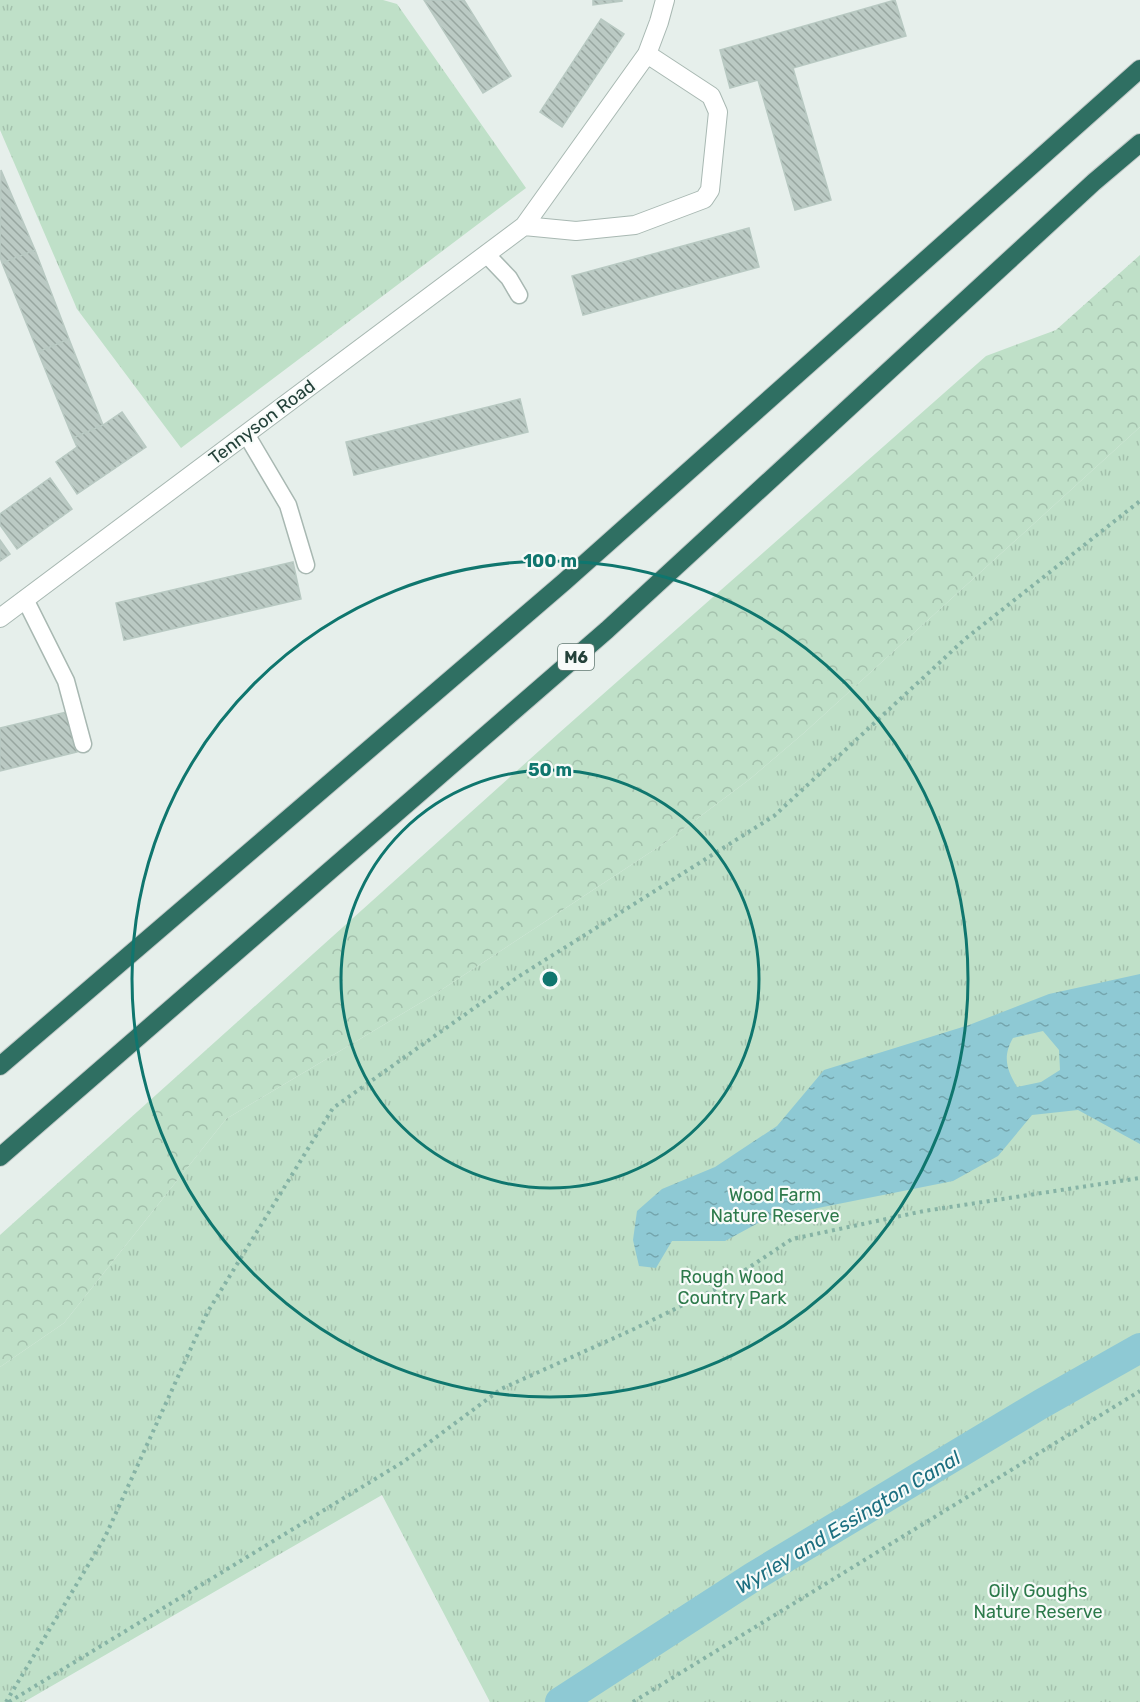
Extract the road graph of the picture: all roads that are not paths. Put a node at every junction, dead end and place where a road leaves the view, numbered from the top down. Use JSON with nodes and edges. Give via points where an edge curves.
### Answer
{"nodes":[{"id":1,"x":665,"y":0,"type":"edge"},
{"id":2,"x":647,"y":54,"type":"junction"},
{"id":3,"x":1140,"y":69,"type":"edge"},
{"id":4,"x":1140,"y":143,"type":"edge"},
{"id":5,"x":524,"y":226,"type":"junction"},
{"id":6,"x":486,"y":254,"type":"junction"},
{"id":7,"x":519,"y":296,"type":"dead end"},
{"id":8,"x":246,"y":434,"type":"junction"},
{"id":9,"x":306,"y":565,"type":"dead end"},
{"id":10,"x":25,"y":599,"type":"junction"},
{"id":11,"x":0,"y":618,"type":"edge"},
{"id":12,"x":83,"y":744,"type":"dead end"},
{"id":13,"x":0,"y":1066,"type":"edge"},
{"id":14,"x":0,"y":1156,"type":"edge"}],
"edges":[{"from":1,"to":2,"type":"street","name":"Tennyson Road"},
{"from":2,"to":5,"type":"street","name":"Tennyson Road"},
{"from":2,"to":5,"type":"street","via":[[711,96],[718,112],[710,190],[704,199],[635,225],[576,231]]},
{"from":3,"to":13,"type":"highway","via":[[564,582]]},
{"from":4,"to":14,"type":"highway","number":"M6","via":[[607,630]]},
{"from":5,"to":6,"type":"street","name":"Tennyson Road"},
{"from":6,"to":7,"type":"lane","via":[[509,278]]},
{"from":6,"to":8,"type":"street","name":"Tennyson Road"},
{"from":8,"to":9,"type":"lane","via":[[288,505]]},
{"from":8,"to":10,"type":"street","name":"Tennyson Road"},
{"from":10,"to":11,"type":"street","name":"Tennyson Road"},
{"from":10,"to":12,"type":"lane","via":[[66,681]]}]}
